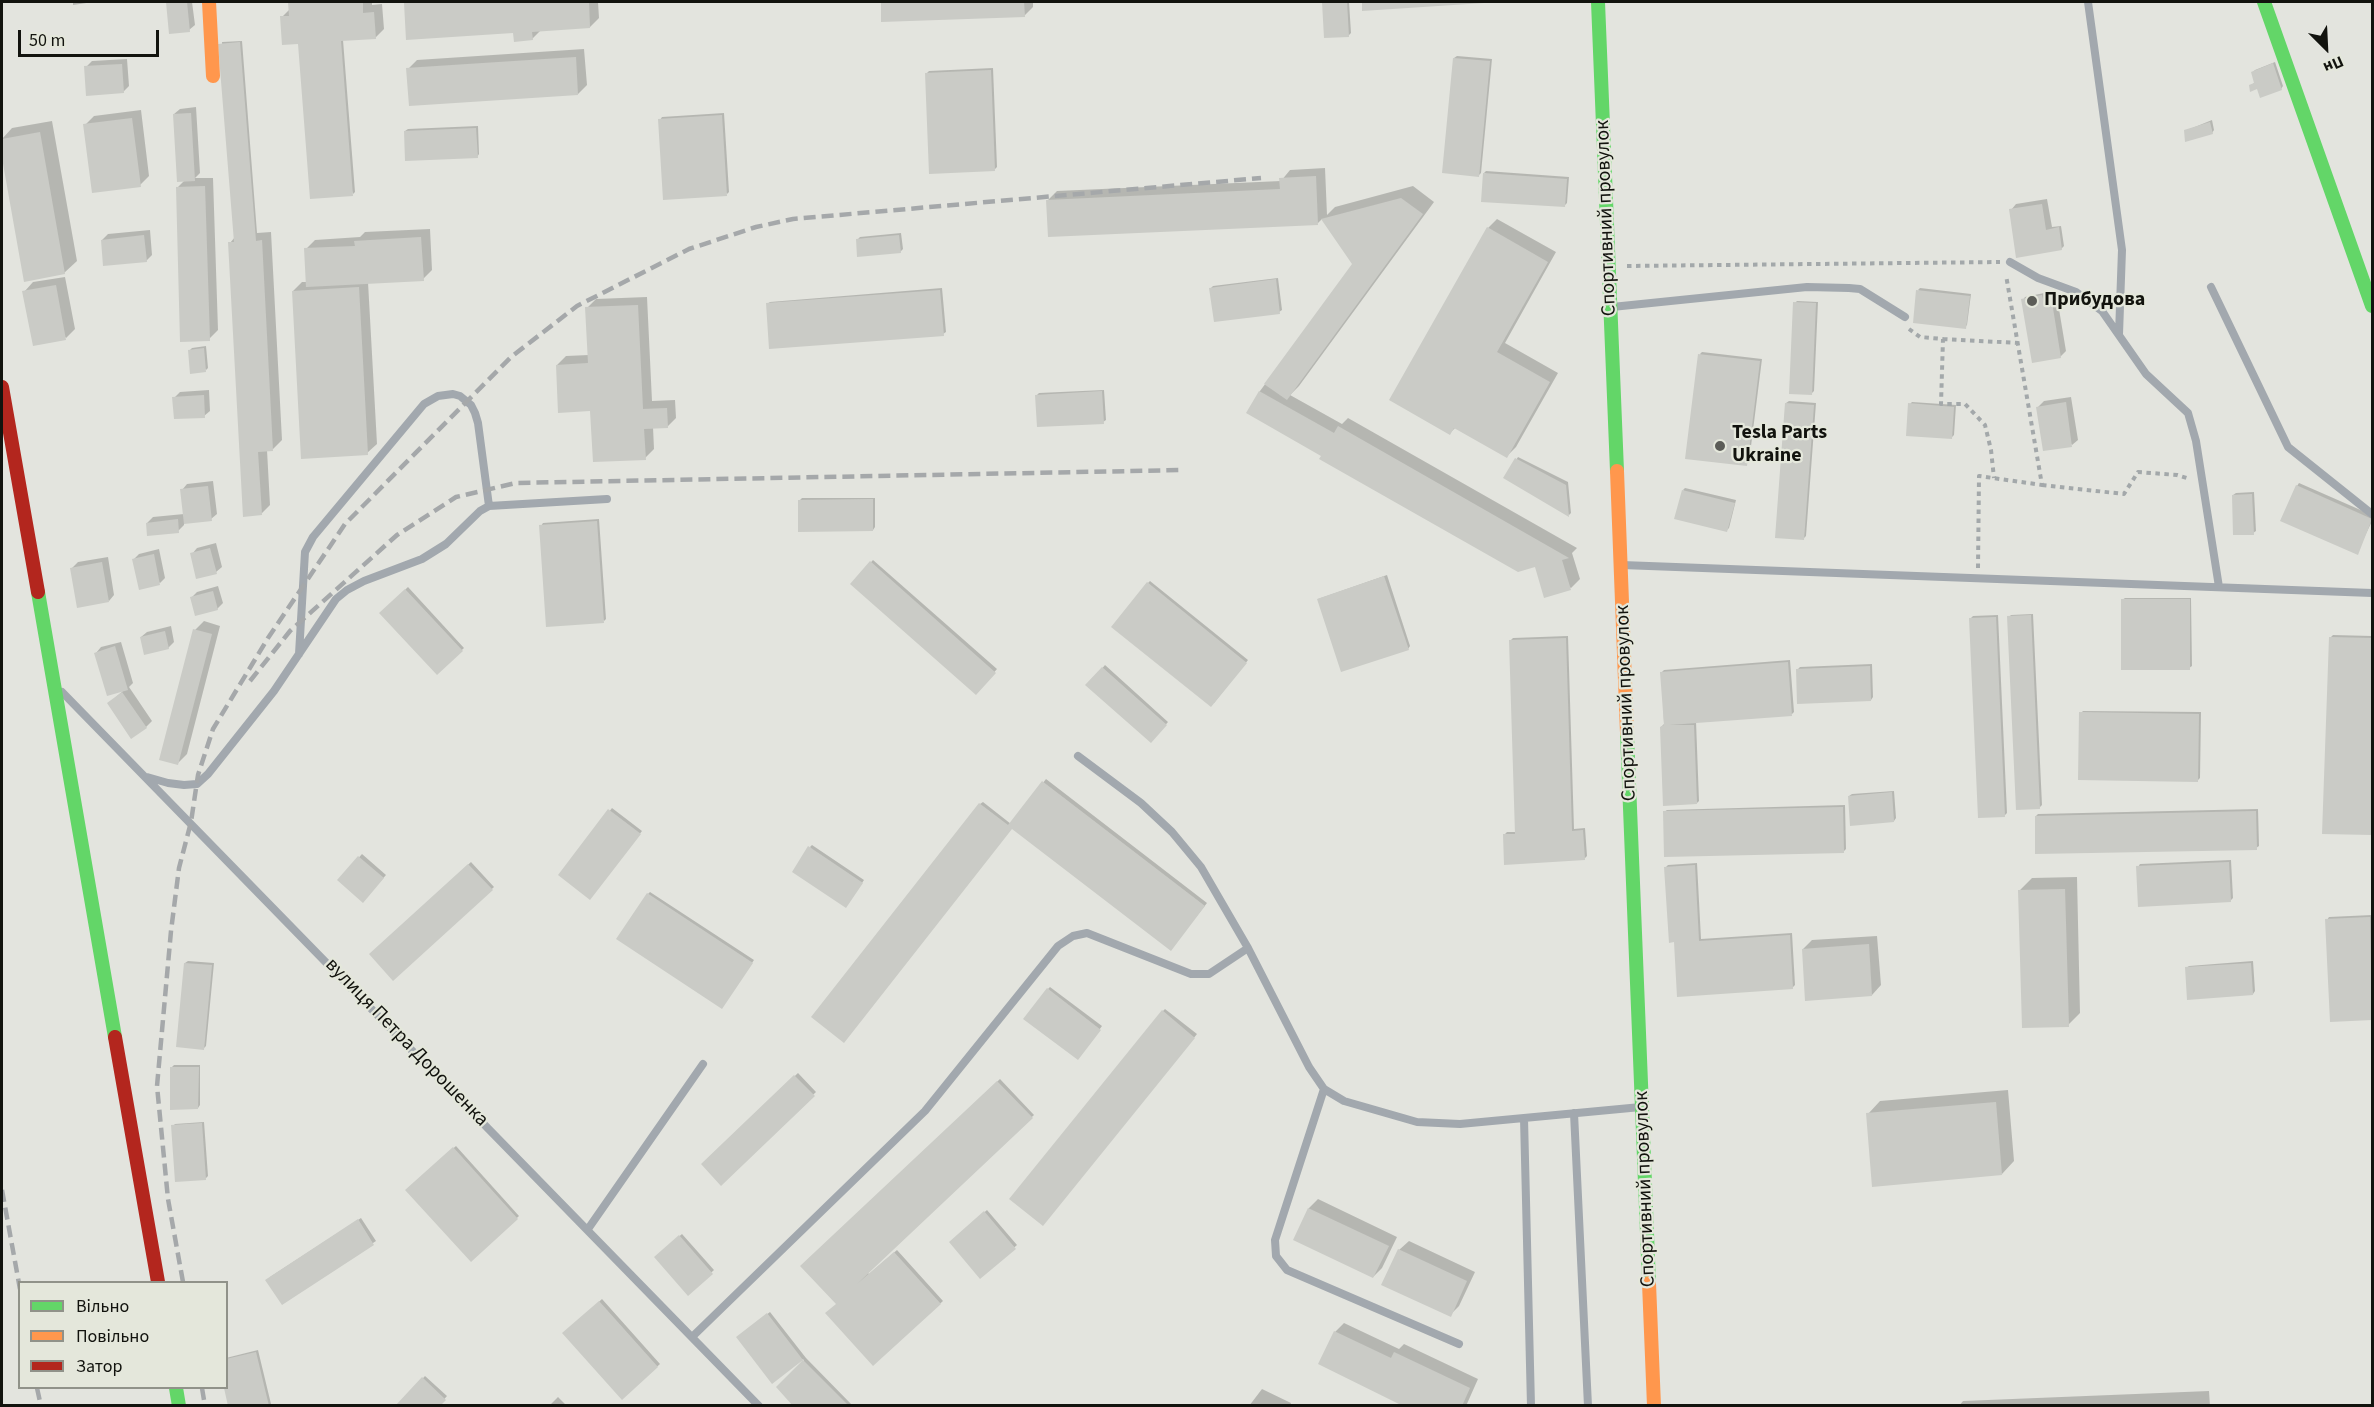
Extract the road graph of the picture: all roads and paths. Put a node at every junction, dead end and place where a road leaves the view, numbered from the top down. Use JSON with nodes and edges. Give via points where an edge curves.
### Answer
{"nodes":[{"id":1,"x":209,"y":2,"type":"edge"},
{"id":2,"x":1598,"y":2,"type":"edge"},
{"id":3,"x":2088,"y":2,"type":"edge"},
{"id":4,"x":2264,"y":2,"type":"edge"},
{"id":5,"x":213,"y":76,"type":"dead end"},
{"id":6,"x":2007,"y":262,"type":"junction"},
{"id":7,"x":1609,"y":266,"type":"junction"},
{"id":8,"x":2211,"y":287,"type":"dead end"},
{"id":9,"x":2373,"y":306,"type":"edge"},
{"id":10,"x":1611,"y":307,"type":"junction"},
{"id":11,"x":1905,"y":317,"type":"joint"},
{"id":12,"x":2119,"y":334,"type":"junction"},
{"id":13,"x":1943,"y":339,"type":"junction"},
{"id":14,"x":2018,"y":343,"type":"junction"},
{"id":15,"x":2,"y":387,"type":"edge"},
{"id":16,"x":1994,"y":478,"type":"junction"},
{"id":17,"x":2203,"y":482,"type":"junction"},
{"id":18,"x":2042,"y":485,"type":"junction"},
{"id":19,"x":607,"y":499,"type":"dead end"},
{"id":20,"x":489,"y":506,"type":"junction"},
{"id":21,"x":2373,"y":514,"type":"edge"},
{"id":22,"x":1621,"y":565,"type":"junction"},
{"id":23,"x":1978,"y":579,"type":"junction"},
{"id":24,"x":2219,"y":587,"type":"junction"},
{"id":25,"x":2373,"y":593,"type":"edge"},
{"id":26,"x":299,"y":656,"type":"junction"},
{"id":27,"x":51,"y":681,"type":"junction"},
{"id":28,"x":1078,"y":756,"type":"dead end"},
{"id":29,"x":146,"y":777,"type":"junction"},
{"id":30,"x":1248,"y":948,"type":"junction"},
{"id":31,"x":703,"y":1064,"type":"dead end"},
{"id":32,"x":1324,"y":1089,"type":"junction"},
{"id":33,"x":1642,"y":1107,"type":"junction"},
{"id":34,"x":1574,"y":1113,"type":"junction"},
{"id":35,"x":1524,"y":1118,"type":"junction"},
{"id":36,"x":588,"y":1230,"type":"junction"},
{"id":37,"x":158,"y":1281,"type":"edge"},
{"id":38,"x":692,"y":1337,"type":"junction"},
{"id":39,"x":1458,"y":1344,"type":"dead end"},
{"id":40,"x":176,"y":1389,"type":"edge"},
{"id":41,"x":179,"y":1406,"type":"edge"},
{"id":42,"x":759,"y":1406,"type":"edge"},
{"id":43,"x":1531,"y":1406,"type":"edge"},
{"id":44,"x":1587,"y":1406,"type":"edge"},
{"id":45,"x":1654,"y":1406,"type":"edge"}],
"edges":[{"from":1,"to":5,"type":"street"},
{"from":2,"to":7,"type":"street","name":"Спортивний провулок"},
{"from":3,"to":12,"type":"lane","via":[[2122,250]]},
{"from":4,"to":9,"type":"street"},
{"from":6,"to":7,"type":"path"},
{"from":6,"to":12,"type":"lane","via":[[2076,292],[2102,311]]},
{"from":6,"to":14,"type":"path"},
{"from":7,"to":10,"type":"street","name":"Спортивний провулок"},
{"from":8,"to":21,"type":"lane","via":[[2288,447]]},
{"from":10,"to":11,"type":"lane","via":[[1807,287],[1849,288],[1860,289]]},
{"from":10,"to":22,"type":"street","name":"Спортивний провулок"},
{"from":11,"to":13,"type":"path","via":[[1909,330],[1920,337]]},
{"from":12,"to":17,"type":"lane","via":[[2146,374],[2188,413]]},
{"from":13,"to":14,"type":"path"},
{"from":13,"to":16,"type":"path","via":[[1941,404],[1965,404],[1985,425]]},
{"from":14,"to":18,"type":"path"},
{"from":15,"to":27,"type":"street"},
{"from":16,"to":18,"type":"path"},
{"from":16,"to":23,"type":"path","via":[[1979,476]]},
{"from":17,"to":18,"type":"path","via":[[2138,472],[2124,494]]},
{"from":17,"to":24,"type":"lane"},
{"from":19,"to":20,"type":"lane"},
{"from":20,"to":26,"type":"lane","via":[[446,544],[422,559],[347,590],[336,599]]},
{"from":20,"to":26,"type":"lane","via":[[475,412],[460,396],[438,396],[424,404],[313,537],[305,552]]},
{"from":22,"to":23,"type":"lane"},
{"from":22,"to":33,"type":"street","name":"Спортивний провулок"},
{"from":23,"to":24,"type":"lane"},
{"from":24,"to":25,"type":"lane"},
{"from":26,"to":29,"type":"lane","via":[[196,784]]},
{"from":27,"to":29,"type":"lane","name":"вулиця Петра Дорошенка"},
{"from":27,"to":37,"type":"street"},
{"from":28,"to":30,"type":"lane","via":[[1172,831],[1201,867]]},
{"from":29,"to":36,"type":"lane","name":"вулиця Петра Дорошенка"},
{"from":30,"to":32,"type":"lane"},
{"from":30,"to":38,"type":"lane","via":[[1209,974],[1191,974],[1087,933],[1072,936],[1058,946],[925,1111]]},
{"from":31,"to":36,"type":"lane"},
{"from":32,"to":35,"type":"lane","via":[[1344,1101],[1417,1122],[1460,1124]]},
{"from":32,"to":39,"type":"lane","via":[[1275,1240],[1276,1256],[1287,1269]]},
{"from":33,"to":34,"type":"lane"},
{"from":33,"to":45,"type":"street","name":"Спортивний провулок"},
{"from":34,"to":35,"type":"lane"},
{"from":34,"to":44,"type":"lane"},
{"from":35,"to":43,"type":"lane"},
{"from":36,"to":38,"type":"lane","name":"вулиця Петра Дорошенка"},
{"from":38,"to":42,"type":"lane","name":"вулиця Петра Дорошенка"},
{"from":40,"to":41,"type":"street"}]}
